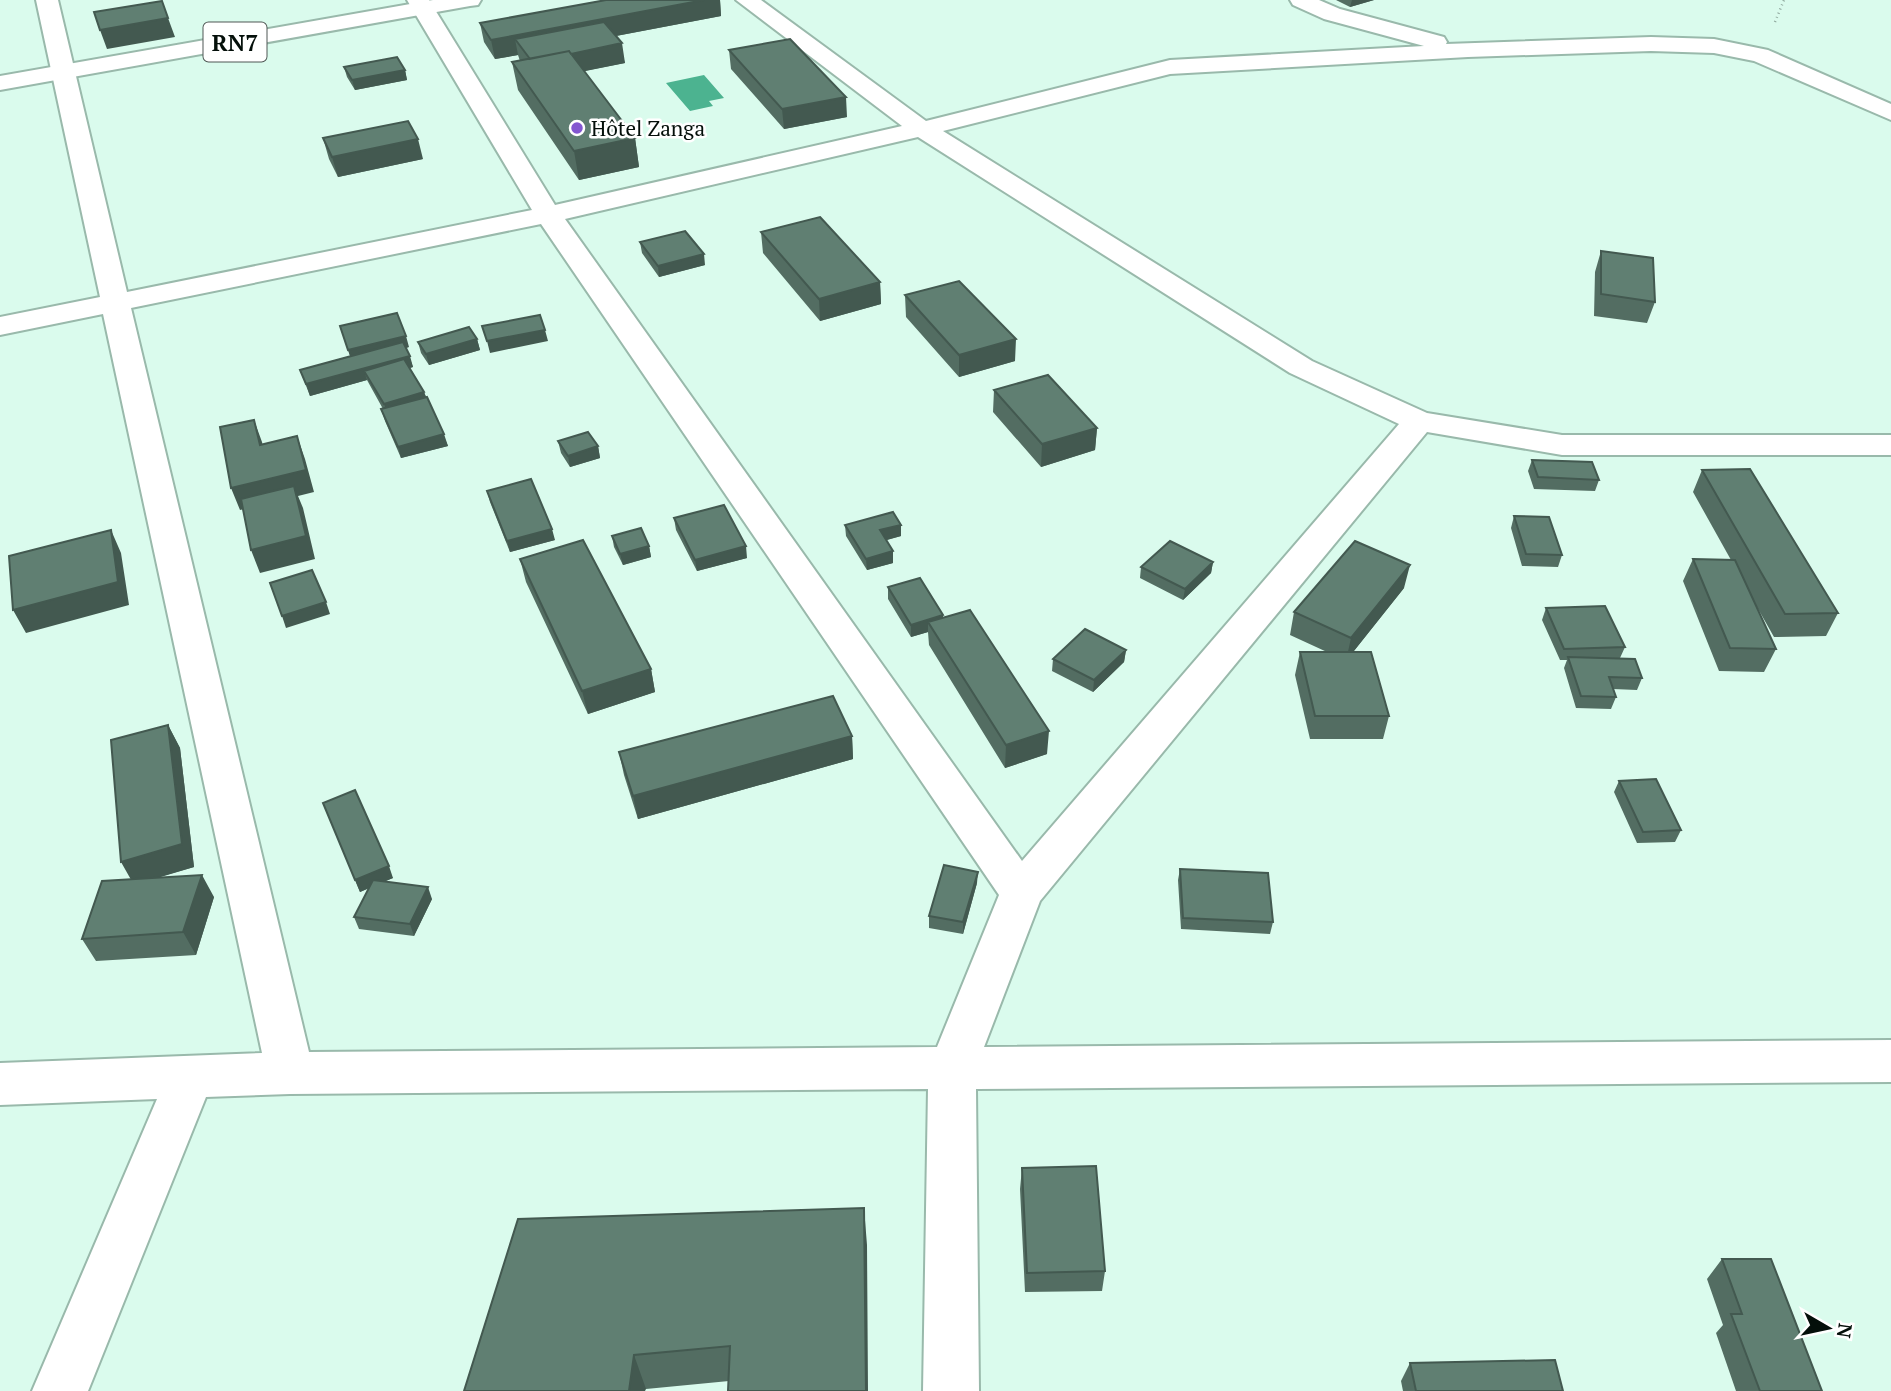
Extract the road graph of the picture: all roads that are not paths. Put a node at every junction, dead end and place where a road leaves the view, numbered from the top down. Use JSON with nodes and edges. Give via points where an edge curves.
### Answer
{"nodes":[{"id":1,"x":47,"y":0,"type":"edge"},
{"id":2,"x":470,"y":0,"type":"edge"},
{"id":3,"x":747,"y":0,"type":"edge"},
{"id":4,"x":1301,"y":0,"type":"edge"},
{"id":5,"x":421,"y":4,"type":"edge"},
{"id":6,"x":1468,"y":50,"type":"junction"},
{"id":7,"x":62,"y":72,"type":"junction"},
{"id":8,"x":0,"y":83,"type":"edge"},
{"id":9,"x":1891,"y":113,"type":"edge"},
{"id":10,"x":922,"y":129,"type":"junction"},
{"id":11,"x":548,"y":215,"type":"junction"},
{"id":12,"x":114,"y":301,"type":"junction"},
{"id":13,"x":0,"y":326,"type":"edge"},
{"id":14,"x":1419,"y":421,"type":"junction"},
{"id":15,"x":1891,"y":445,"type":"edge"},
{"id":16,"x":1021,"y":893,"type":"junction"},
{"id":17,"x":1891,"y":1061,"type":"edge"},
{"id":18,"x":953,"y":1070,"type":"junction"},
{"id":19,"x":290,"y":1073,"type":"junction"},
{"id":20,"x":190,"y":1077,"type":"junction"},
{"id":21,"x":0,"y":1084,"type":"edge"},
{"id":22,"x":60,"y":1391,"type":"edge"},
{"id":23,"x":951,"y":1391,"type":"edge"}],
"edges":[{"from":1,"to":7,"type":"main road"},
{"from":2,"to":5,"type":"main road","number":"RN7"},
{"from":3,"to":10,"type":"main road"},
{"from":4,"to":6,"type":"main road","via":[[1332,14]]},
{"from":5,"to":7,"type":"main road","number":"RN7"},
{"from":5,"to":11,"type":"main road"},
{"from":6,"to":9,"type":"main road","via":[[1714,46],[1760,55]]},
{"from":6,"to":10,"type":"main road","via":[[1170,67]]},
{"from":7,"to":8,"type":"main road","number":"RN7"},
{"from":7,"to":12,"type":"main road"},
{"from":10,"to":11,"type":"main road"},
{"from":10,"to":14,"type":"main road","via":[[1301,367]]},
{"from":11,"to":12,"type":"main road"},
{"from":11,"to":16,"type":"main road"},
{"from":12,"to":13,"type":"main road"},
{"from":12,"to":19,"type":"main road"},
{"from":14,"to":15,"type":"main road","via":[[1562,445]]},
{"from":14,"to":16,"type":"main road"},
{"from":16,"to":18,"type":"main road"},
{"from":17,"to":18,"type":"main road"},
{"from":18,"to":19,"type":"main road"},
{"from":18,"to":23,"type":"main road"},
{"from":19,"to":20,"type":"main road"},
{"from":20,"to":21,"type":"main road"},
{"from":20,"to":22,"type":"main road"}]}
